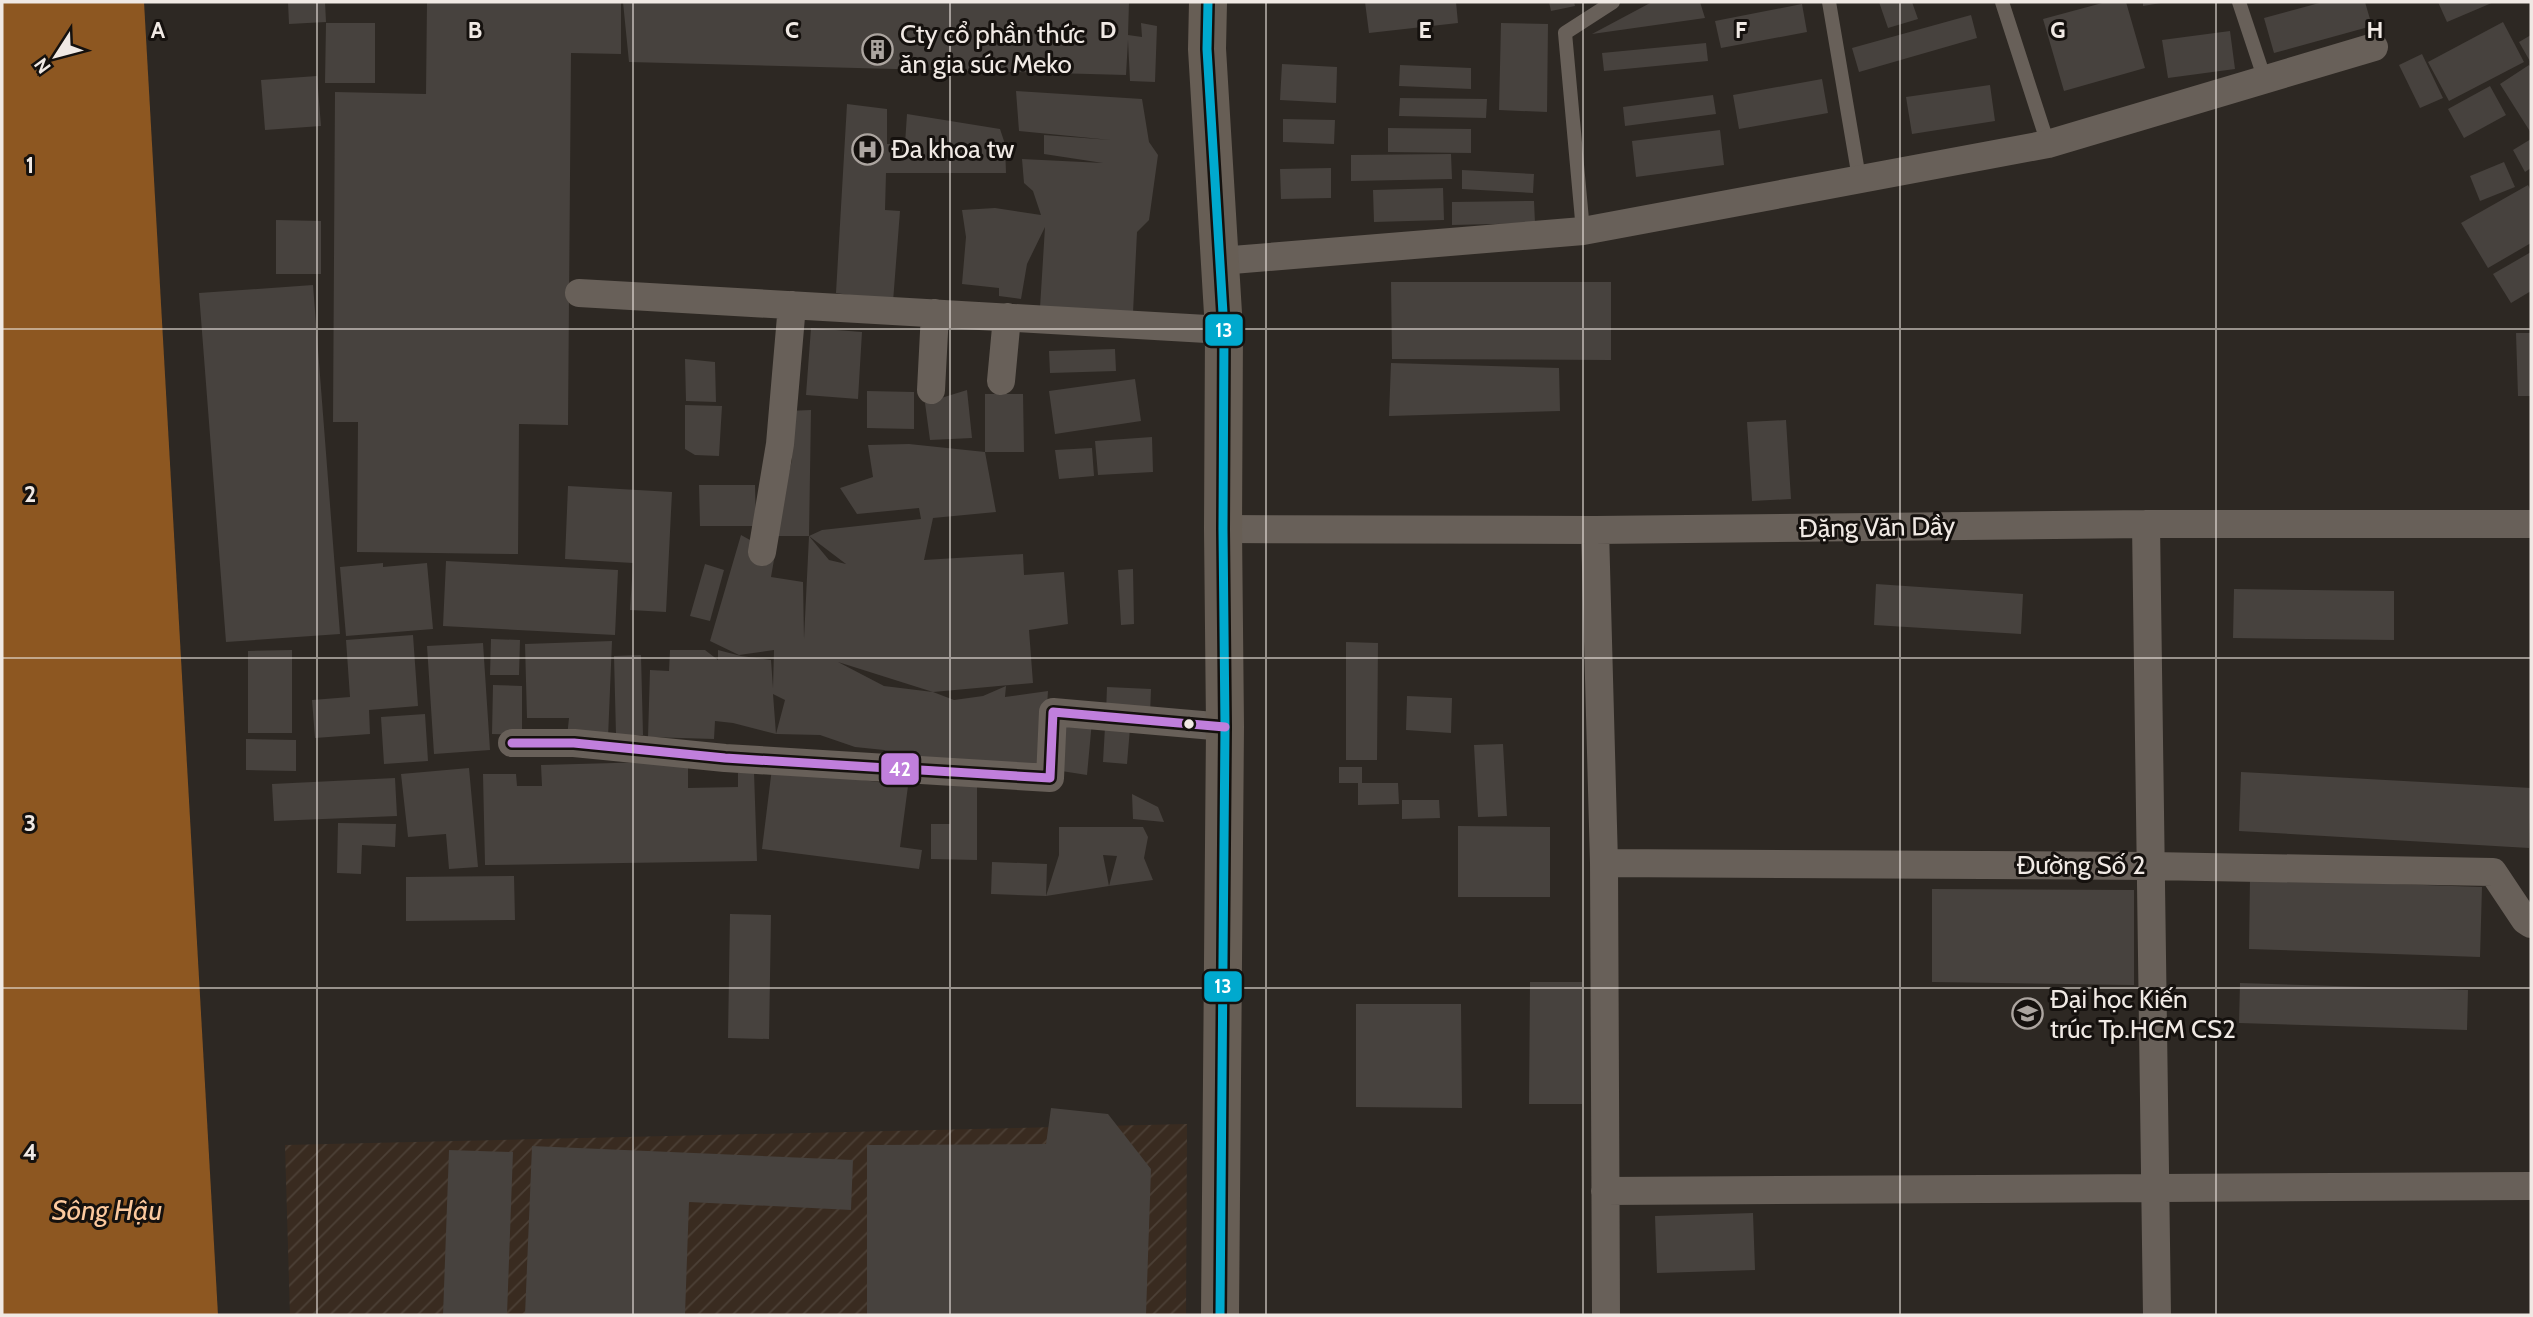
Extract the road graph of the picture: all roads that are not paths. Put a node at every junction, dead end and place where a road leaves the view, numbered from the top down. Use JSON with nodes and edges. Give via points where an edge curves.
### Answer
{"nodes":[{"id":1,"x":1208,"y":2,"type":"edge"},
{"id":2,"x":1613,"y":2,"type":"edge"},
{"id":3,"x":1829,"y":2,"type":"edge"},
{"id":4,"x":2002,"y":2,"type":"edge"},
{"id":5,"x":2239,"y":2,"type":"edge"},
{"id":6,"x":2374,"y":47,"type":"dead end"},
{"id":7,"x":2265,"y":80,"type":"junction"},
{"id":8,"x":2048,"y":144,"type":"junction"},
{"id":9,"x":1859,"y":178,"type":"junction"},
{"id":10,"x":1583,"y":231,"type":"junction"},
{"id":11,"x":1220,"y":261,"type":"junction"},
{"id":12,"x":579,"y":293,"type":"dead end"},
{"id":13,"x":792,"y":305,"type":"junction"},
{"id":14,"x":935,"y":313,"type":"junction"},
{"id":15,"x":1007,"y":317,"type":"junction"},
{"id":16,"x":1224,"y":330,"type":"junction"},
{"id":17,"x":1001,"y":381,"type":"dead end"},
{"id":18,"x":931,"y":390,"type":"dead end"},
{"id":19,"x":2146,"y":524,"type":"junction"},
{"id":20,"x":2531,"y":524,"type":"edge"},
{"id":21,"x":1223,"y":529,"type":"junction"},
{"id":22,"x":1595,"y":530,"type":"junction"},
{"id":23,"x":762,"y":552,"type":"dead end"},
{"id":24,"x":1225,"y":727,"type":"junction"},
{"id":25,"x":512,"y":743,"type":"dead end"},
{"id":26,"x":1604,"y":863,"type":"junction"},
{"id":27,"x":2151,"y":866,"type":"junction"},
{"id":28,"x":2531,"y":924,"type":"edge"},
{"id":29,"x":2531,"y":1186,"type":"edge"},
{"id":30,"x":2156,"y":1188,"type":"junction"},
{"id":31,"x":1605,"y":1191,"type":"junction"},
{"id":32,"x":1220,"y":1315,"type":"edge"},
{"id":33,"x":1606,"y":1315,"type":"edge"},
{"id":34,"x":2157,"y":1315,"type":"edge"}],
"edges":[{"from":1,"to":11,"type":"highway"},
{"from":2,"to":10,"type":"lane","via":[[1565,33]]},
{"from":3,"to":9,"type":"lane"},
{"from":4,"to":8,"type":"lane"},
{"from":5,"to":7,"type":"lane"},
{"from":6,"to":7,"type":"street"},
{"from":7,"to":8,"type":"street"},
{"from":8,"to":9,"type":"street"},
{"from":9,"to":10,"type":"street"},
{"from":10,"to":11,"type":"street"},
{"from":11,"to":16,"type":"highway"},
{"from":12,"to":13,"type":"street"},
{"from":13,"to":14,"type":"street"},
{"from":13,"to":23,"type":"street","via":[[780,444]]},
{"from":14,"to":15,"type":"street"},
{"from":14,"to":18,"type":"street"},
{"from":15,"to":16,"type":"street"},
{"from":15,"to":17,"type":"street"},
{"from":16,"to":21,"type":"highway"},
{"from":19,"to":20,"type":"street","name":"Đặng Văn Dầy"},
{"from":19,"to":22,"type":"street","name":"Đặng Văn Dầy"},
{"from":19,"to":27,"type":"street"},
{"from":21,"to":22,"type":"street","name":"Đặng Văn Dầy"},
{"from":21,"to":24,"type":"highway"},
{"from":22,"to":26,"type":"street"},
{"from":24,"to":25,"type":"street","via":[[1054,712],[1050,778],[725,758],[574,743]]},
{"from":24,"to":32,"type":"highway"},
{"from":26,"to":27,"type":"street","name":"Đường Số 2"},
{"from":26,"to":31,"type":"street"},
{"from":27,"to":28,"type":"street","name":"Đường Số 2","via":[[2493,872]]},
{"from":27,"to":30,"type":"street"},
{"from":29,"to":30,"type":"street"},
{"from":30,"to":31,"type":"street"},
{"from":30,"to":34,"type":"street"},
{"from":31,"to":33,"type":"street"}]}
